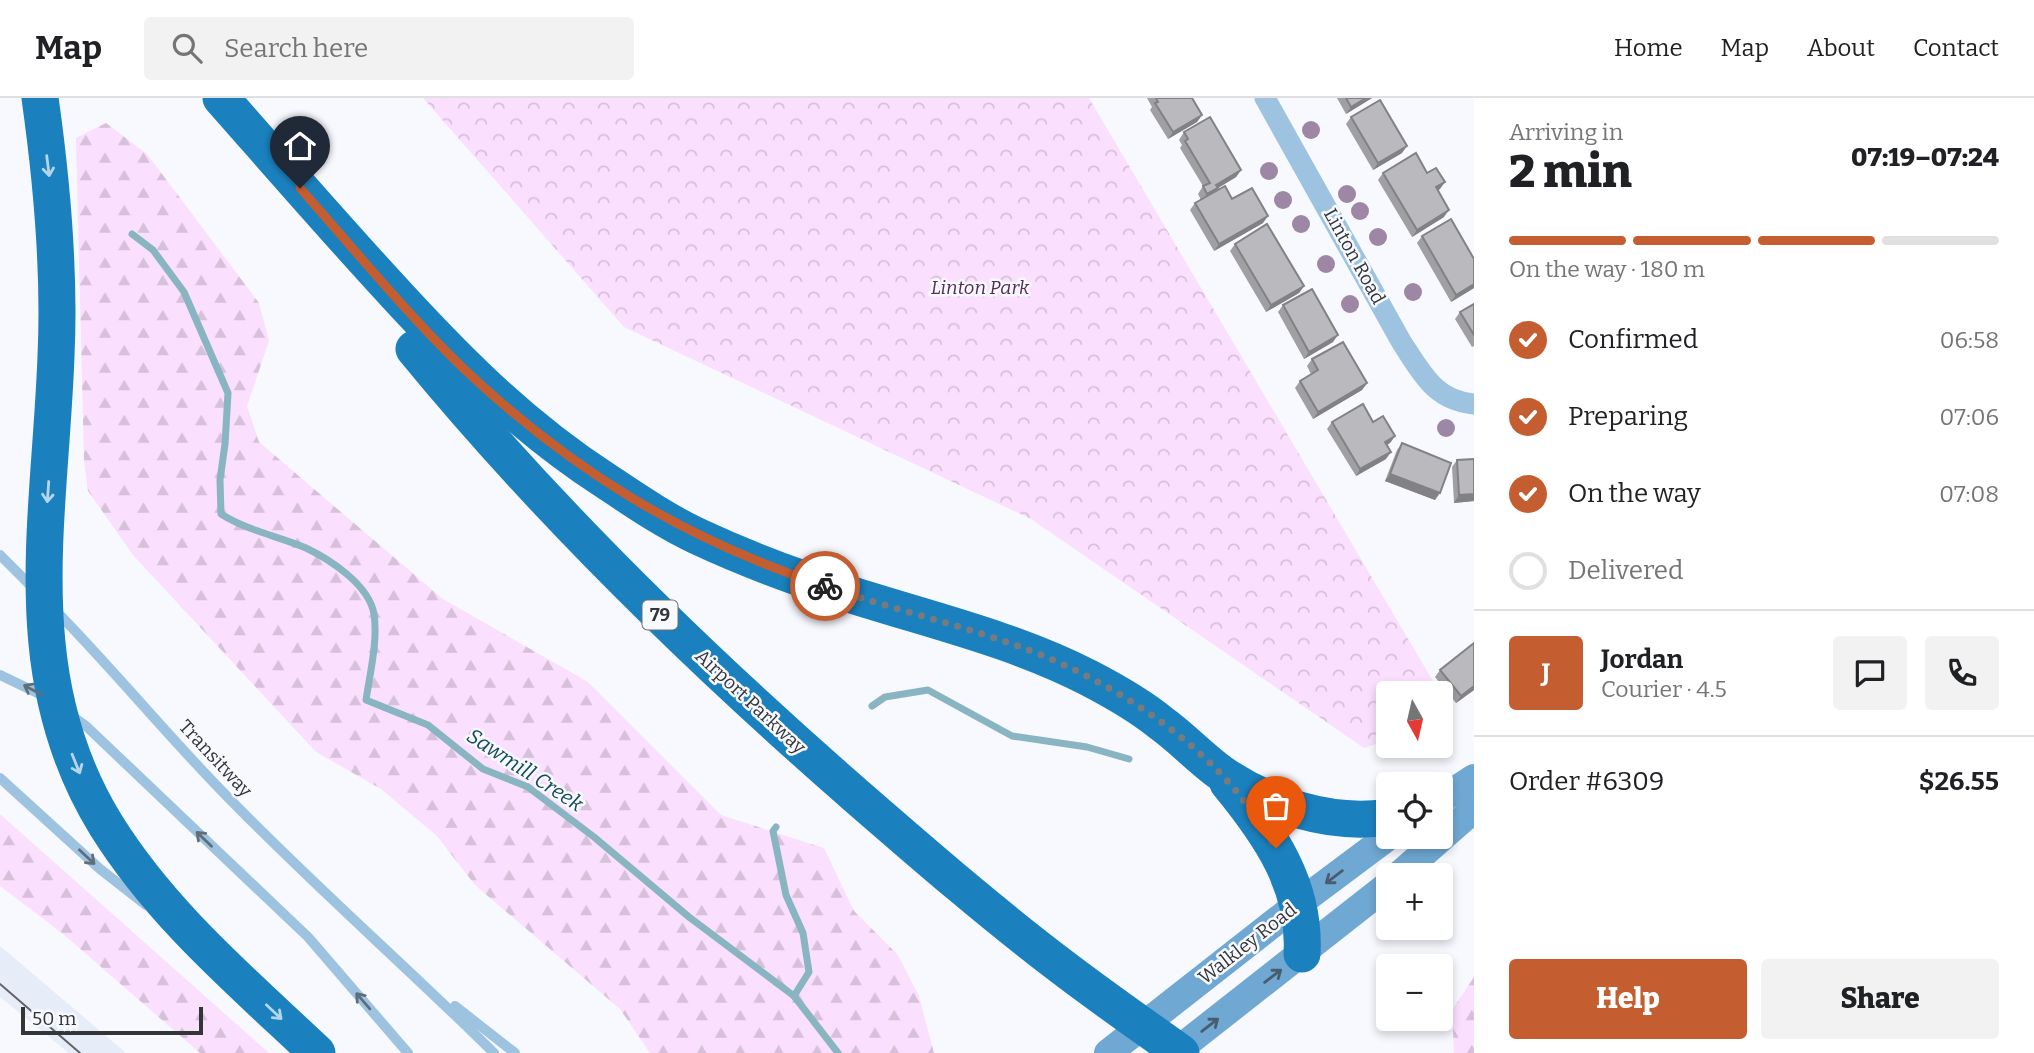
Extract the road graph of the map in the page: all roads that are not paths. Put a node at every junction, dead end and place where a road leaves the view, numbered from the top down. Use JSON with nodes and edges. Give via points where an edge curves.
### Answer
{"nodes":[{"id":1,"x":40,"y":98,"type":"edge"},
{"id":2,"x":218,"y":98,"type":"edge"},
{"id":3,"x":1265,"y":98,"type":"edge"},
{"id":4,"x":1466,"y":403,"type":"edge"},
{"id":5,"x":0,"y":555,"type":"edge"},
{"id":6,"x":0,"y":675,"type":"edge"},
{"id":7,"x":1219,"y":771,"type":"junction"},
{"id":8,"x":0,"y":778,"type":"edge"},
{"id":9,"x":1474,"y":778,"type":"edge"},
{"id":10,"x":1453,"y":792,"type":"edge"},
{"id":11,"x":1474,"y":810,"type":"edge"},
{"id":12,"x":1376,"y":818,"type":"edge"},
{"id":13,"x":1376,"y":846,"type":"edge"},
{"id":14,"x":1413,"y":863,"type":"edge"},
{"id":15,"x":1376,"y":895,"type":"edge"},
{"id":16,"x":1298,"y":904,"type":"junction"},
{"id":17,"x":154,"y":912,"type":"dead end"},
{"id":18,"x":165,"y":920,"type":"dead end"},
{"id":19,"x":1301,"y":954,"type":"junction"},
{"id":20,"x":230,"y":971,"type":"junction"},
{"id":21,"x":417,"y":976,"type":"junction"},
{"id":22,"x":317,"y":1053,"type":"edge"},
{"id":23,"x":408,"y":1053,"type":"edge"},
{"id":24,"x":494,"y":1053,"type":"edge"},
{"id":25,"x":515,"y":1053,"type":"edge"},
{"id":26,"x":1108,"y":1053,"type":"edge"},
{"id":27,"x":1174,"y":1053,"type":"edge"},
{"id":28,"x":1181,"y":1053,"type":"edge"}],
"edges":[{"from":1,"to":20,"type":"highway","one_way":true,"via":[[54,233],[57,354],[44,536],[44,626],[56,702],[67,741],[105,823],[152,892]]},
{"from":2,"to":7,"type":"highway","via":[[463,367],[581,466],[665,519],[736,553],[849,594],[1018,646],[1085,675],[1162,723]]},
{"from":2,"to":28,"type":"highway","name":"Airport Parkway","number":"79","via":[[352,275],[431,369],[561,515],[665,620],[769,720],[901,835],[1064,969]]},
{"from":3,"to":4,"type":"street","name":"Linton Road","via":[[1425,378],[1440,393]]},
{"from":5,"to":21,"type":"lane","name":"Transitway","via":[[85,640],[226,795]]},
{"from":23,"to":6,"type":"lane","one_way":true,"via":[[308,937],[86,726],[48,698]]},
{"from":7,"to":12,"type":"highway","via":[[1259,795],[1328,818]]},
{"from":7,"to":16,"type":"highway","via":[[1276,848]]},
{"from":8,"to":17,"type":"lane","one_way":true},
{"from":9,"to":10,"type":"main road"},
{"from":11,"to":14,"type":"main road"},
{"from":13,"to":16,"type":"main road","name":"Walkley Road","one_way":true},
{"from":15,"to":19,"type":"main road"},
{"from":16,"to":19,"type":"highway"},
{"from":16,"to":26,"type":"main road","name":"Walkley Road"},
{"from":18,"to":20,"type":"lane"},
{"from":27,"to":19,"type":"main road","one_way":true},
{"from":20,"to":22,"type":"highway","one_way":true},
{"from":21,"to":24,"type":"lane","name":"Transitway"},
{"from":21,"to":25,"type":"lane","name":"Transitway"}]}
